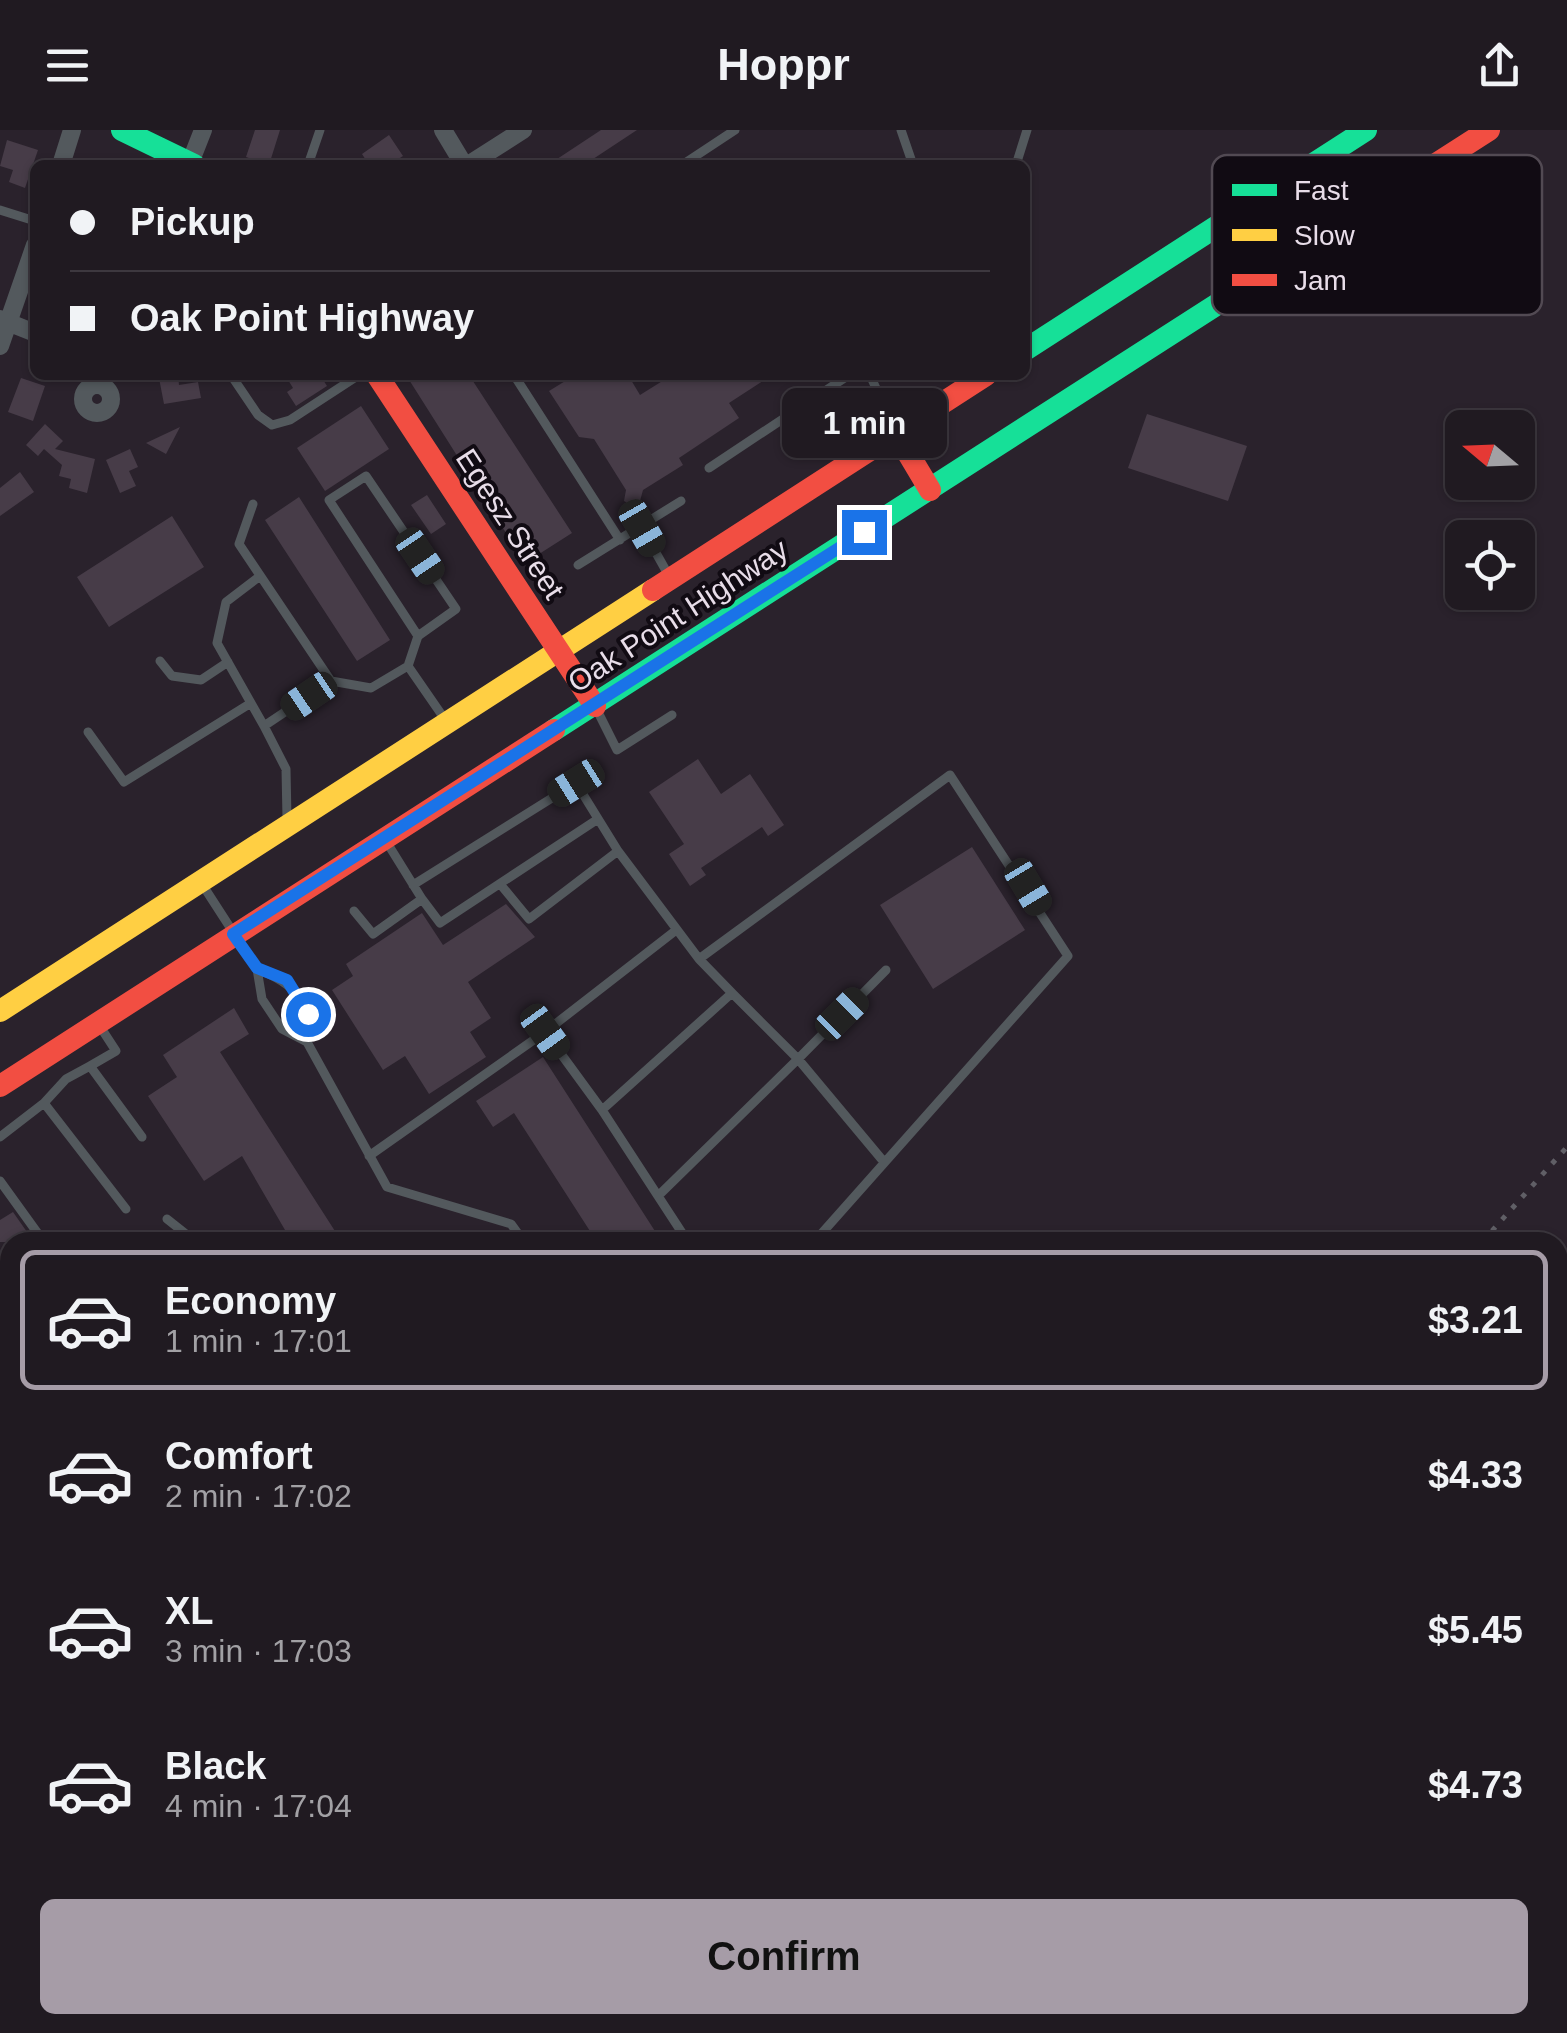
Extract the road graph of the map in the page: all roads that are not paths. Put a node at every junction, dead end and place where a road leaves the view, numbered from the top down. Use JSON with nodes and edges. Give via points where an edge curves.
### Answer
{"nodes":[{"id":1,"x":72,"y":130,"type":"edge"},
{"id":2,"x":122,"y":130,"type":"edge"},
{"id":3,"x":203,"y":130,"type":"edge"},
{"id":4,"x":320,"y":130,"type":"edge"},
{"id":5,"x":442,"y":130,"type":"edge"},
{"id":6,"x":523,"y":130,"type":"edge"},
{"id":7,"x":735,"y":130,"type":"edge"},
{"id":8,"x":901,"y":130,"type":"edge"},
{"id":9,"x":1027,"y":130,"type":"edge"},
{"id":10,"x":1366,"y":130,"type":"edge"},
{"id":11,"x":1490,"y":130,"type":"edge"},
{"id":12,"x":1328,"y":155,"type":"edge"},
{"id":13,"x":1451,"y":155,"type":"edge"},
{"id":14,"x":63,"y":160,"type":"edge"},
{"id":15,"x":184,"y":160,"type":"edge"},
{"id":16,"x":193,"y":160,"type":"edge"},
{"id":17,"x":310,"y":160,"type":"edge"},
{"id":18,"x":463,"y":160,"type":"edge"},
{"id":19,"x":474,"y":160,"type":"edge"},
{"id":20,"x":690,"y":160,"type":"edge"},
{"id":21,"x":911,"y":160,"type":"edge"},
{"id":22,"x":1018,"y":160,"type":"edge"},
{"id":23,"x":0,"y":210,"type":"edge"},
{"id":24,"x":30,"y":219,"type":"edge"},
{"id":25,"x":1212,"y":230,"type":"edge"},
{"id":26,"x":30,"y":256,"type":"edge"},
{"id":27,"x":1212,"y":309,"type":"edge"},
{"id":28,"x":4,"y":320,"type":"edge"},
{"id":29,"x":30,"y":330,"type":"edge"},
{"id":30,"x":0,"y":346,"type":"edge"},
{"id":31,"x":1030,"y":347,"type":"edge"},
{"id":32,"x":235,"y":380,"type":"edge"},
{"id":33,"x":351,"y":380,"type":"edge"},
{"id":34,"x":380,"y":380,"type":"edge"},
{"id":35,"x":519,"y":380,"type":"edge"},
{"id":36,"x":842,"y":380,"type":"edge"},
{"id":37,"x":872,"y":380,"type":"edge"},
{"id":38,"x":978,"y":380,"type":"edge"},
{"id":39,"x":896,"y":433,"type":"junction"},
{"id":40,"x":709,"y":468,"type":"dead end"},
{"id":41,"x":930,"y":490,"type":"junction"},
{"id":42,"x":682,"y":501,"type":"dead end"},
{"id":43,"x":253,"y":504,"type":"dead end"},
{"id":44,"x":642,"y":528,"type":"junction"},
{"id":45,"x":620,"y":540,"type":"junction"},
{"id":46,"x":578,"y":565,"type":"dead end"},
{"id":47,"x":260,"y":576,"type":"junction"},
{"id":48,"x":670,"y":579,"type":"junction"},
{"id":49,"x":418,"y":636,"type":"junction"},
{"id":50,"x":558,"y":650,"type":"junction"},
{"id":51,"x":160,"y":662,"type":"dead end"},
{"id":52,"x":228,"y":662,"type":"junction"},
{"id":53,"x":408,"y":666,"type":"junction"},
{"id":54,"x":331,"y":680,"type":"junction"},
{"id":55,"x":251,"y":704,"type":"junction"},
{"id":56,"x":595,"y":706,"type":"junction"},
{"id":57,"x":672,"y":715,"type":"dead end"},
{"id":58,"x":447,"y":723,"type":"junction"},
{"id":59,"x":264,"y":726,"type":"junction"},
{"id":60,"x":88,"y":732,"type":"dead end"},
{"id":61,"x":598,"y":819,"type":"junction"},
{"id":62,"x":288,"y":825,"type":"junction"},
{"id":63,"x":384,"y":838,"type":"junction"},
{"id":64,"x":618,"y":851,"type":"junction"},
{"id":65,"x":201,"y":881,"type":"junction"},
{"id":66,"x":500,"y":884,"type":"junction"},
{"id":67,"x":413,"y":885,"type":"junction"},
{"id":68,"x":422,"y":899,"type":"junction"},
{"id":69,"x":354,"y":910,"type":"dead end"},
{"id":70,"x":675,"y":931,"type":"junction"},
{"id":71,"x":233,"y":934,"type":"junction"},
{"id":72,"x":699,"y":958,"type":"junction"},
{"id":73,"x":257,"y":968,"type":"junction"},
{"id":74,"x":886,"y":970,"type":"dead end"},
{"id":75,"x":732,"y":993,"type":"junction"},
{"id":76,"x":0,"y":1011,"type":"edge"},
{"id":77,"x":97,"y":1023,"type":"junction"},
{"id":78,"x":545,"y":1032,"type":"junction"},
{"id":79,"x":306,"y":1042,"type":"junction"},
{"id":80,"x":798,"y":1059,"type":"junction"},
{"id":81,"x":90,"y":1066,"type":"junction"},
{"id":82,"x":0,"y":1086,"type":"edge"},
{"id":83,"x":44,"y":1103,"type":"junction"},
{"id":84,"x":602,"y":1110,"type":"junction"},
{"id":85,"x":0,"y":1136,"type":"edge"},
{"id":86,"x":142,"y":1137,"type":"dead end"},
{"id":87,"x":369,"y":1156,"type":"junction"},
{"id":88,"x":884,"y":1162,"type":"junction"},
{"id":89,"x":0,"y":1180,"type":"edge"},
{"id":90,"x":658,"y":1196,"type":"junction"},
{"id":91,"x":126,"y":1209,"type":"dead end"},
{"id":92,"x":167,"y":1219,"type":"dead end"},
{"id":93,"x":37,"y":1232,"type":"edge"},
{"id":94,"x":183,"y":1232,"type":"edge"},
{"id":95,"x":517,"y":1232,"type":"edge"},
{"id":96,"x":681,"y":1232,"type":"edge"},
{"id":97,"x":823,"y":1232,"type":"edge"}],
"edges":[{"from":1,"to":14,"type":"street"},
{"from":2,"to":15,"type":"main road"},
{"from":3,"to":16,"type":"street"},
{"from":4,"to":17,"type":"lane"},
{"from":5,"to":18,"type":"street"},
{"from":6,"to":19,"type":"street"},
{"from":7,"to":20,"type":"lane"},
{"from":8,"to":21,"type":"lane"},
{"from":9,"to":22,"type":"lane"},
{"from":10,"to":12,"type":"main road"},
{"from":11,"to":13,"type":"main road","name":"Oak Point Highway"},
{"from":23,"to":24,"type":"lane"},
{"from":25,"to":31,"type":"main road"},
{"from":26,"to":28,"type":"street"},
{"from":27,"to":41,"type":"main road","name":"Oak Point Highway"},
{"from":28,"to":29,"type":"street"},
{"from":28,"to":30,"type":"street"},
{"from":32,"to":33,"type":"lane","via":[[272,425]]},
{"from":34,"to":50,"type":"main road","name":"Egesz Street"},
{"from":35,"to":45,"type":"lane"},
{"from":36,"to":40,"type":"lane"},
{"from":37,"to":39,"type":"lane"},
{"from":38,"to":39,"type":"main road","name":"Oak Point Highway"},
{"from":39,"to":41,"type":"main road"},
{"from":39,"to":48,"type":"main road","name":"Oak Point Highway"},
{"from":41,"to":56,"type":"main road","name":"Oak Point Highway"},
{"from":42,"to":44,"type":"lane"},
{"from":43,"to":47,"type":"lane","via":[[239,544]]},
{"from":44,"to":45,"type":"lane"},
{"from":44,"to":48,"type":"lane"},
{"from":45,"to":46,"type":"lane"},
{"from":47,"to":52,"type":"lane","via":[[226,602],[217,643]]},
{"from":47,"to":54,"type":"lane"},
{"from":48,"to":50,"type":"main road","name":"Oak Point Highway"},
{"from":49,"to":49,"type":"lane","via":[[456,608],[366,476],[329,500]]},
{"from":49,"to":53,"type":"lane"},
{"from":50,"to":56,"type":"main road","name":"Egesz Street"},
{"from":50,"to":58,"type":"main road","name":"Oak Point Highway"},
{"from":51,"to":52,"type":"lane","via":[[172,676],[201,680]]},
{"from":52,"to":55,"type":"lane"},
{"from":53,"to":54,"type":"lane","via":[[371,688]]},
{"from":53,"to":58,"type":"lane"},
{"from":54,"to":59,"type":"lane"},
{"from":55,"to":59,"type":"lane"},
{"from":55,"to":60,"type":"lane","via":[[124,782]]},
{"from":56,"to":57,"type":"lane","via":[[617,750]]},
{"from":56,"to":63,"type":"main road","name":"Oak Point Highway"},
{"from":58,"to":62,"type":"main road","name":"Oak Point Highway"},
{"from":59,"to":62,"type":"lane","via":[[286,770]]},
{"from":61,"to":64,"type":"lane"},
{"from":61,"to":66,"type":"lane"},
{"from":61,"to":67,"type":"lane","via":[[576,783]]},
{"from":62,"to":65,"type":"main road","name":"Oak Point Highway"},
{"from":63,"to":67,"type":"lane"},
{"from":63,"to":71,"type":"main road","name":"Oak Point Highway"},
{"from":64,"to":66,"type":"lane","via":[[529,919]]},
{"from":64,"to":70,"type":"lane"},
{"from":65,"to":71,"type":"lane"},
{"from":65,"to":76,"type":"main road","name":"Oak Point Highway"},
{"from":66,"to":68,"type":"lane","via":[[440,923]]},
{"from":67,"to":68,"type":"lane"},
{"from":68,"to":69,"type":"lane","via":[[373,934]]},
{"from":70,"to":72,"type":"lane"},
{"from":70,"to":78,"type":"lane"},
{"from":71,"to":73,"type":"lane"},
{"from":71,"to":77,"type":"main road","name":"Oak Point Highway"},
{"from":72,"to":75,"type":"lane"},
{"from":72,"to":88,"type":"lane","via":[[950,775],[1068,956]]},
{"from":73,"to":79,"type":"lane","via":[[262,1000],[282,1029]]},
{"from":73,"to":79,"type":"lane","via":[[287,980],[308,1014]]},
{"from":74,"to":80,"type":"lane"},
{"from":75,"to":80,"type":"lane"},
{"from":75,"to":84,"type":"lane"},
{"from":77,"to":81,"type":"lane","via":[[116,1050]]},
{"from":77,"to":82,"type":"main road","name":"Oak Point Highway"},
{"from":78,"to":84,"type":"lane"},
{"from":78,"to":87,"type":"lane"},
{"from":79,"to":87,"type":"lane"},
{"from":80,"to":88,"type":"lane"},
{"from":80,"to":90,"type":"lane"},
{"from":81,"to":83,"type":"lane"},
{"from":81,"to":86,"type":"lane"},
{"from":83,"to":85,"type":"lane"},
{"from":83,"to":91,"type":"lane"},
{"from":84,"to":90,"type":"lane"},
{"from":87,"to":95,"type":"lane","via":[[387,1187],[511,1224]]},
{"from":88,"to":97,"type":"lane"},
{"from":89,"to":93,"type":"lane"},
{"from":90,"to":96,"type":"lane"},
{"from":92,"to":94,"type":"lane"}]}
